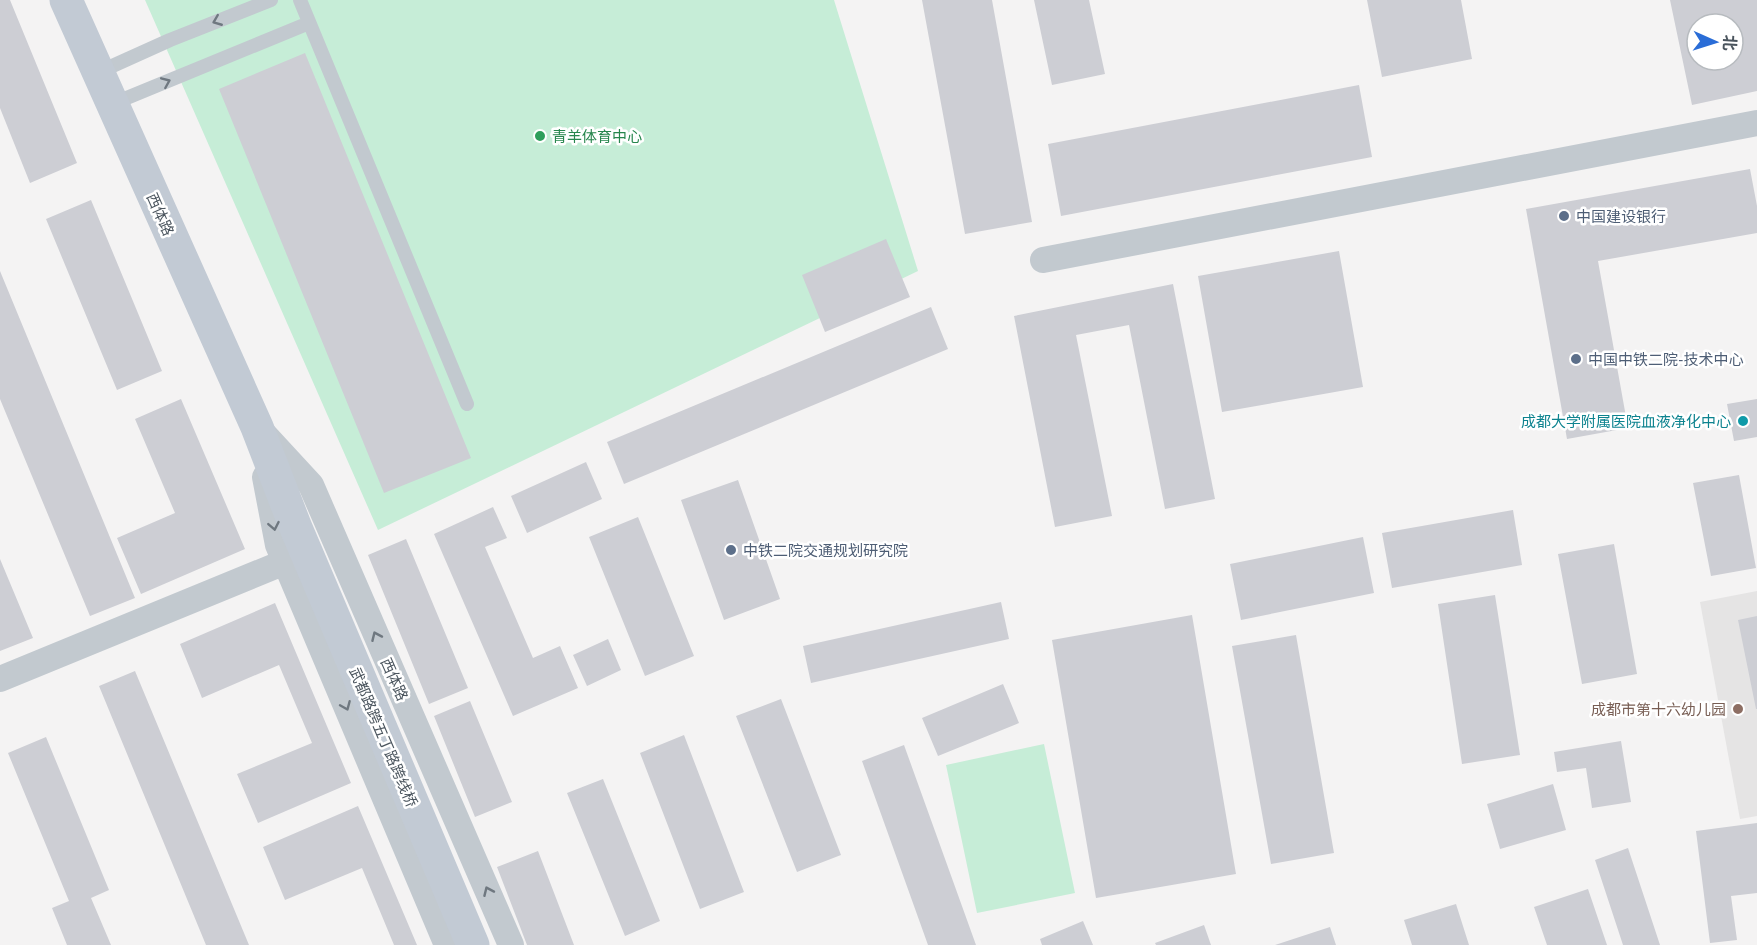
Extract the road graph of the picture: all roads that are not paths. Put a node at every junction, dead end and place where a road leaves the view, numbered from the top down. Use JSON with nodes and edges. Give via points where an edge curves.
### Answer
{"nodes":[{"id":1,"x":66,"y":0,"type":"edge"},
{"id":2,"x":271,"y":0,"type":"edge"},
{"id":3,"x":300,"y":0,"type":"edge"},
{"id":4,"x":309,"y":23,"type":"junction"},
{"id":5,"x":98,"y":72,"type":"junction"},
{"id":6,"x":112,"y":105,"type":"junction"},
{"id":7,"x":1757,"y":123,"type":"edge"},
{"id":8,"x":1043,"y":260,"type":"dead end"},
{"id":9,"x":467,"y":404,"type":"dead end"},
{"id":10,"x":257,"y":427,"type":"junction"},
{"id":11,"x":296,"y":528,"type":"joint"},
{"id":12,"x":285,"y":562,"type":"junction"},
{"id":13,"x":0,"y":679,"type":"edge"},
{"id":14,"x":447,"y":945,"type":"edge"},
{"id":15,"x":474,"y":945,"type":"edge"},
{"id":16,"x":511,"y":945,"type":"edge"}],
"edges":[{"from":1,"to":5,"type":"street","name":"西体路"},
{"from":2,"to":5,"type":"lane","one_way":true},
{"from":3,"to":4,"type":"lane"},
{"from":6,"to":4,"type":"lane","one_way":true},
{"from":4,"to":9,"type":"lane"},
{"from":5,"to":6,"type":"street","name":"西体路"},
{"from":6,"to":10,"type":"street","name":"西体路"},
{"from":7,"to":8,"type":"street"},
{"from":10,"to":11,"type":"street","name":"西体路"},
{"from":10,"to":12,"type":"street","name":"西体路","one_way":true,"via":[[278,545]]},
{"from":16,"to":10,"type":"street","name":"西体路","one_way":true,"via":[[311,485]]},
{"from":11,"to":15,"type":"street","name":"武都路跨五丁路跨线桥"},
{"from":12,"to":13,"type":"street"},
{"from":12,"to":14,"type":"street","name":"西体路","one_way":true}]}
